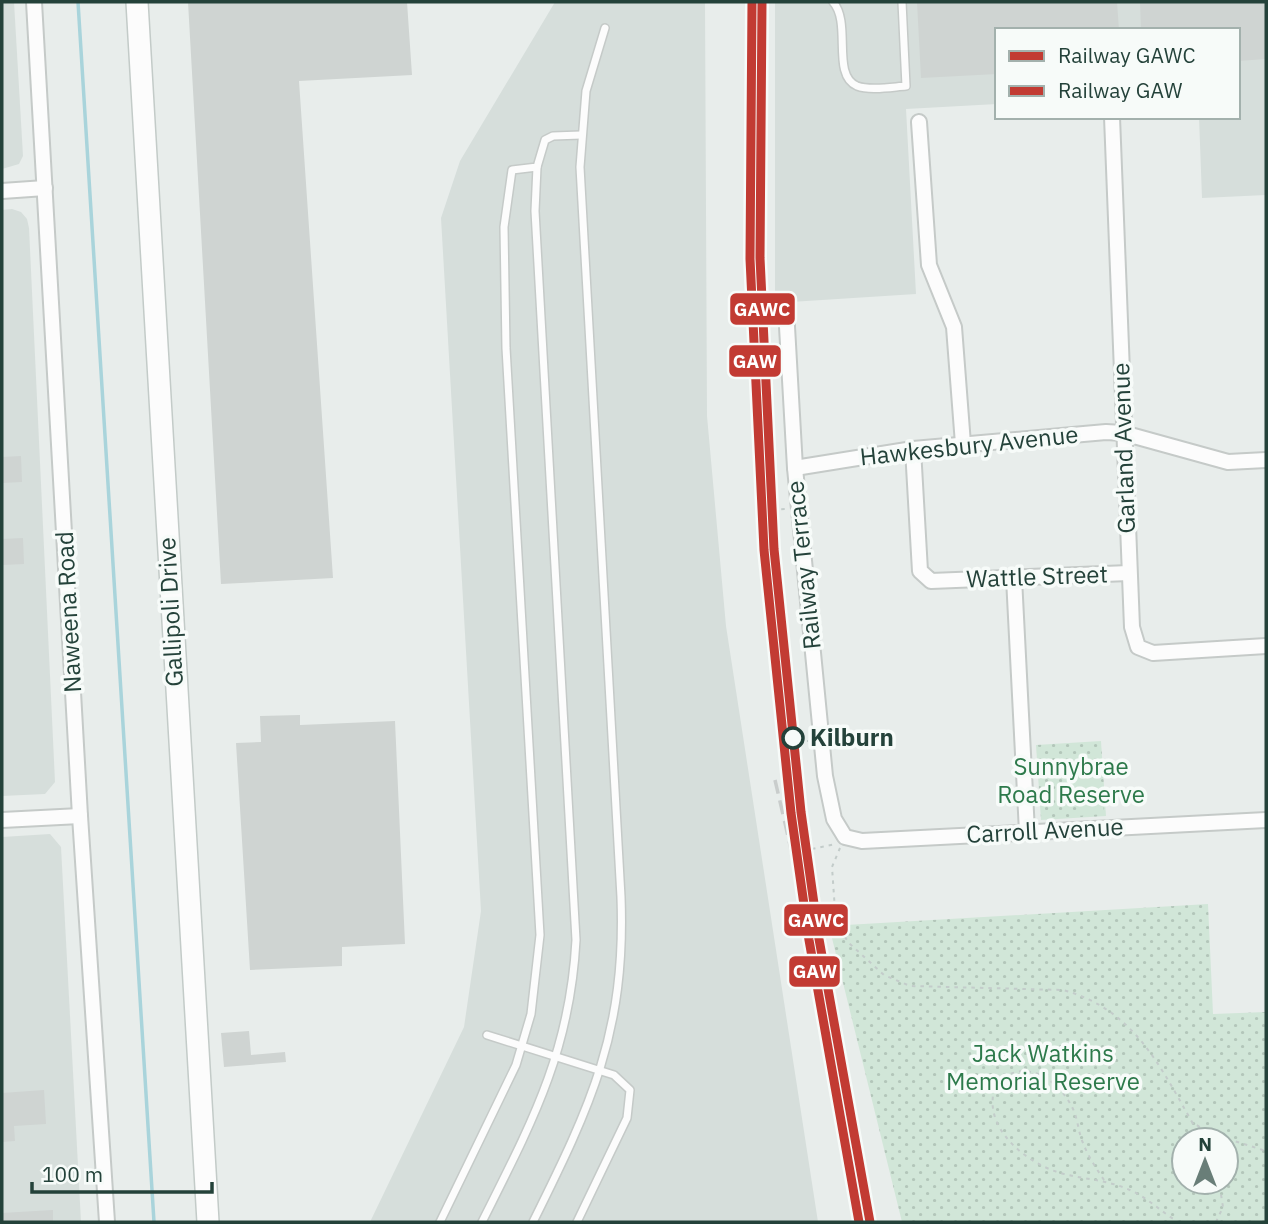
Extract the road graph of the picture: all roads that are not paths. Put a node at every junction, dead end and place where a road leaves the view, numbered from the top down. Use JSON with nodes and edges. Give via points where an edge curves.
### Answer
{"nodes":[{"id":1,"x":34,"y":2,"type":"edge"},
{"id":2,"x":136,"y":2,"type":"edge"},
{"id":3,"x":833,"y":2,"type":"edge"},
{"id":4,"x":902,"y":2,"type":"edge"},
{"id":5,"x":605,"y":28,"type":"dead end"},
{"id":6,"x":1112,"y":119,"type":"edge"},
{"id":7,"x":919,"y":122,"type":"dead end"},
{"id":8,"x":581,"y":135,"type":"junction"},
{"id":9,"x":537,"y":167,"type":"junction"},
{"id":10,"x":45,"y":188,"type":"junction"},
{"id":11,"x":2,"y":191,"type":"edge"},
{"id":12,"x":786,"y":309,"type":"dead end"},
{"id":13,"x":1123,"y":433,"type":"junction"},
{"id":14,"x":963,"y":444,"type":"junction"},
{"id":15,"x":913,"y":449,"type":"junction"},
{"id":16,"x":1266,"y":460,"type":"edge"},
{"id":17,"x":794,"y":468,"type":"junction"},
{"id":18,"x":1129,"y":573,"type":"junction"},
{"id":19,"x":1014,"y":578,"type":"junction"},
{"id":20,"x":1266,"y":646,"type":"edge"},
{"id":21,"x":80,"y":817,"type":"junction"},
{"id":22,"x":1266,"y":820,"type":"edge"},
{"id":23,"x":2,"y":821,"type":"edge"},
{"id":24,"x":1027,"y":832,"type":"junction"},
{"id":25,"x":845,"y":837,"type":"joint"},
{"id":26,"x":487,"y":1035,"type":"dead end"},
{"id":27,"x":522,"y":1046,"type":"junction"},
{"id":28,"x":557,"y":1057,"type":"junction"},
{"id":29,"x":601,"y":1071,"type":"junction"},
{"id":30,"x":107,"y":1222,"type":"edge"},
{"id":31,"x":208,"y":1222,"type":"edge"},
{"id":32,"x":440,"y":1222,"type":"edge"},
{"id":33,"x":482,"y":1222,"type":"edge"},
{"id":34,"x":533,"y":1222,"type":"edge"},
{"id":35,"x":577,"y":1222,"type":"edge"}],
"edges":[{"from":1,"to":10,"type":"street","name":"Naweena Road"},
{"from":2,"to":31,"type":"street","name":"Gallipoli Drive"},
{"from":3,"to":4,"type":"lane","via":[[842,16],[843,67],[850,80],[862,87],[906,86]]},
{"from":5,"to":8,"type":"lane","via":[[586,91]]},
{"from":6,"to":13,"type":"street","name":"Garland Avenue"},
{"from":7,"to":14,"type":"street","via":[[929,265],[954,327]]},
{"from":8,"to":9,"type":"lane","via":[[545,140]]},
{"from":8,"to":29,"type":"lane","via":[[622,930],[616,1004]]},
{"from":9,"to":27,"type":"lane","via":[[512,170],[504,227],[506,348],[540,935],[536,988]]},
{"from":9,"to":28,"type":"lane","via":[[535,225],[576,919],[572,991]]},
{"from":10,"to":11,"type":"street"},
{"from":10,"to":21,"type":"street","name":"Naweena Road"},
{"from":12,"to":17,"type":"street","name":"Railway Terrace"},
{"from":13,"to":14,"type":"street","name":"Hawkesbury Avenue"},
{"from":13,"to":16,"type":"street","name":"Hawkesbury Avenue","via":[[1228,462]]},
{"from":13,"to":18,"type":"street","name":"Garland Avenue"},
{"from":14,"to":15,"type":"street","name":"Hawkesbury Avenue"},
{"from":15,"to":17,"type":"street","name":"Hawkesbury Avenue"},
{"from":15,"to":19,"type":"street","name":"Wattle Street","via":[[920,571],[931,581]]},
{"from":17,"to":25,"type":"street","name":"Railway Terrace","via":[[825,776],[834,820]]},
{"from":18,"to":19,"type":"street","name":"Wattle Street"},
{"from":18,"to":20,"type":"street","name":"Garland Avenue","via":[[1132,627],[1138,647],[1153,653]]},
{"from":19,"to":24,"type":"street"},
{"from":21,"to":23,"type":"street"},
{"from":21,"to":30,"type":"street","name":"Naweena Road"},
{"from":22,"to":24,"type":"street","name":"Carroll Avenue"},
{"from":24,"to":25,"type":"street","name":"Carroll Avenue","via":[[862,841]]},
{"from":26,"to":27,"type":"lane"},
{"from":27,"to":28,"type":"lane"},
{"from":27,"to":32,"type":"lane"},
{"from":28,"to":29,"type":"lane"},
{"from":28,"to":33,"type":"lane","via":[[540,1103]]},
{"from":29,"to":34,"type":"lane","via":[[577,1133]]},
{"from":29,"to":35,"type":"lane","via":[[626,1083],[630,1108]]}]}
